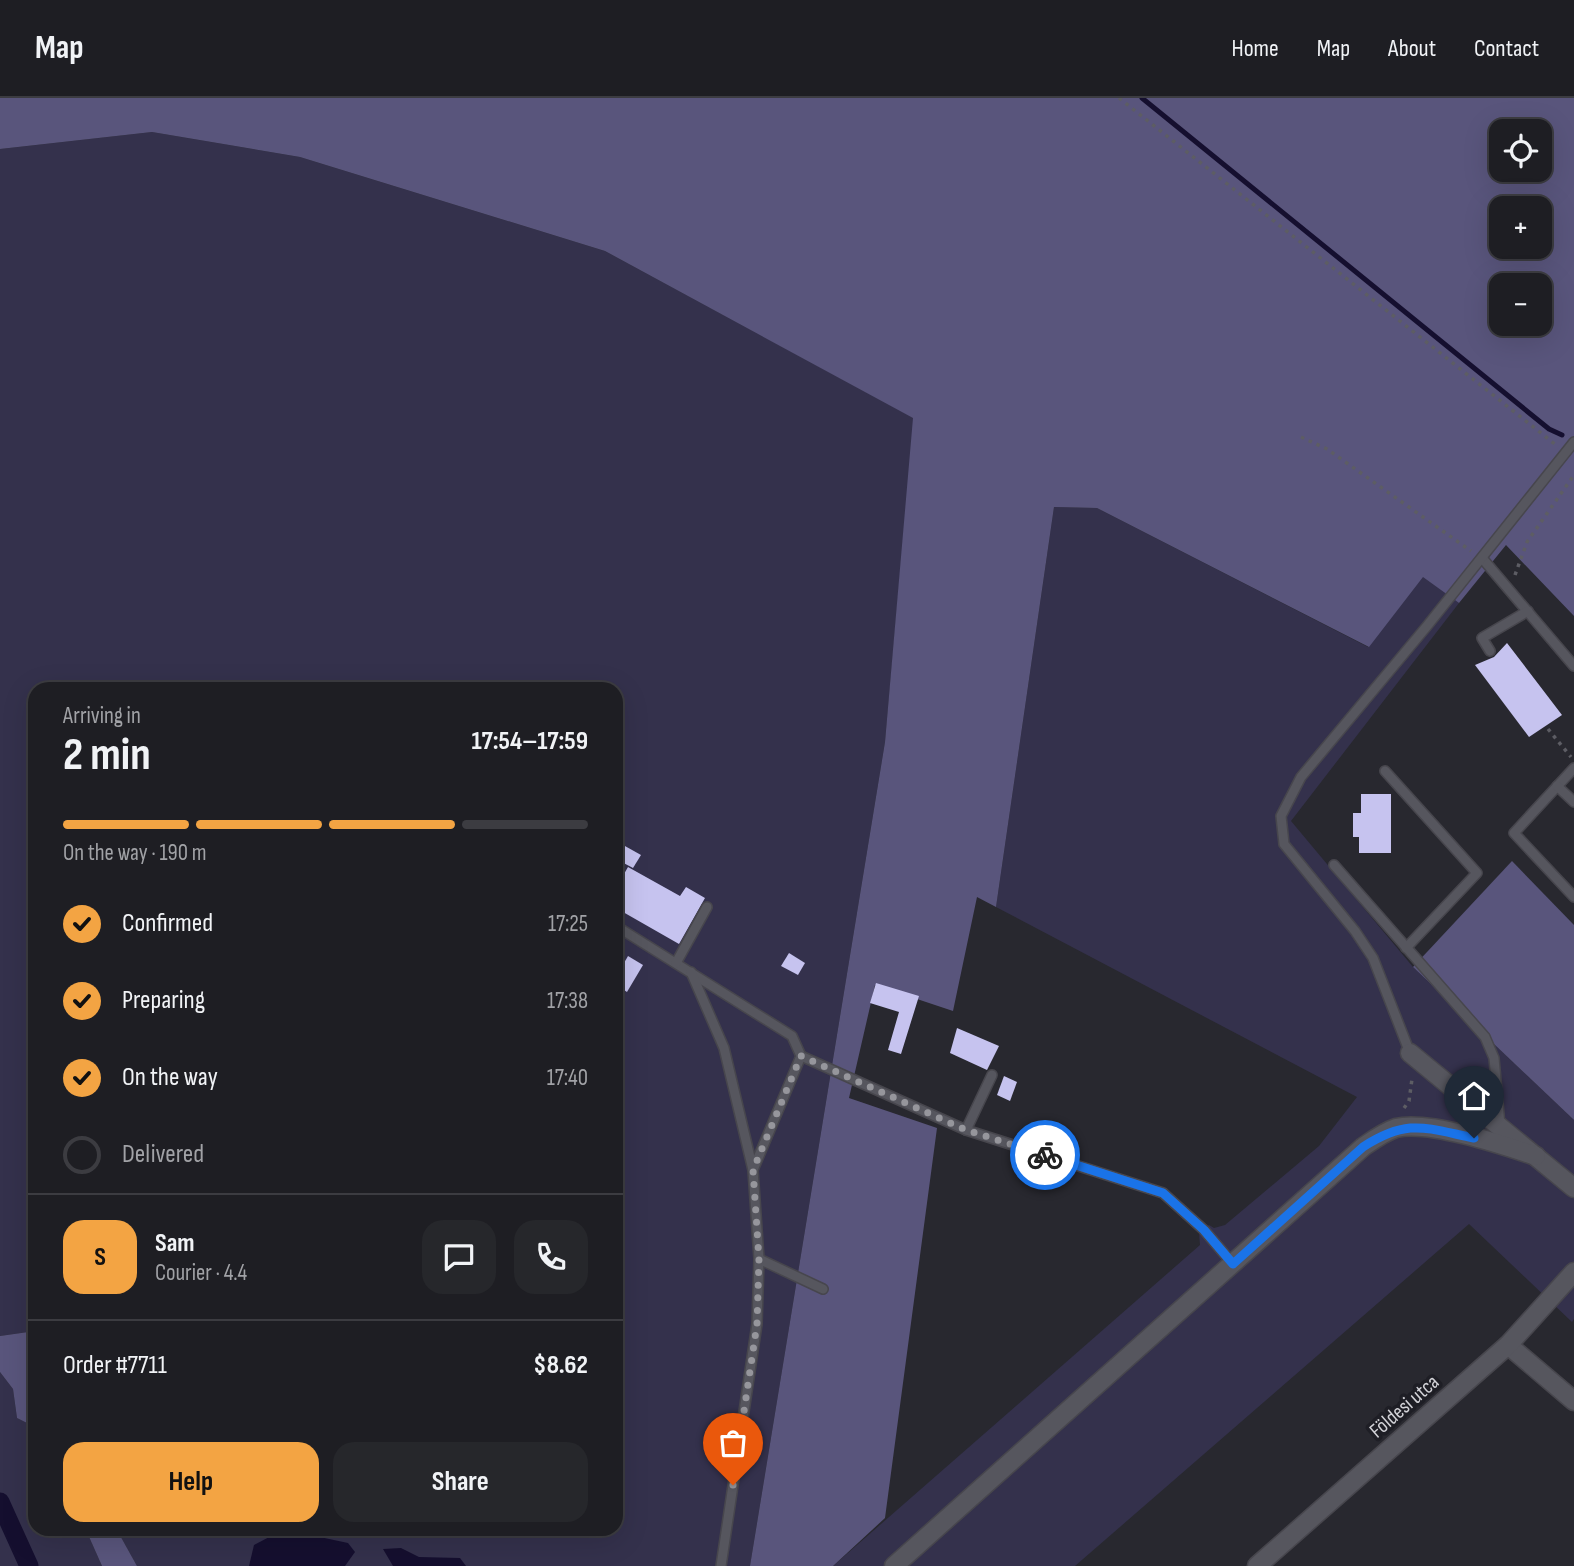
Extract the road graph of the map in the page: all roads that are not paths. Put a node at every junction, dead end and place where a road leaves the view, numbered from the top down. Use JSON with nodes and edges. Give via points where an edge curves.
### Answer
{"nodes":[{"id":1,"x":1574,"y":442,"type":"edge"},
{"id":2,"x":1482,"y":558,"type":"junction"},
{"id":3,"x":1528,"y":611,"type":"junction"},
{"id":4,"x":1490,"y":651,"type":"dead end"},
{"id":5,"x":1574,"y":666,"type":"edge"},
{"id":6,"x":1574,"y":768,"type":"edge"},
{"id":7,"x":1385,"y":771,"type":"dead end"},
{"id":8,"x":1557,"y":786,"type":"junction"},
{"id":9,"x":1574,"y":802,"type":"edge"},
{"id":10,"x":1334,"y":865,"type":"dead end"},
{"id":11,"x":1574,"y":897,"type":"edge"},
{"id":12,"x":707,"y":907,"type":"dead end"},
{"id":13,"x":623,"y":930,"type":"edge"},
{"id":14,"x":1406,"y":948,"type":"junction"},
{"id":15,"x":676,"y":962,"type":"junction"},
{"id":16,"x":690,"y":971,"type":"junction"},
{"id":17,"x":1410,"y":1053,"type":"joint"},
{"id":18,"x":801,"y":1056,"type":"junction"},
{"id":19,"x":992,"y":1075,"type":"dead end"},
{"id":20,"x":1500,"y":1126,"type":"junction"},
{"id":21,"x":966,"y":1130,"type":"junction"},
{"id":22,"x":1536,"y":1156,"type":"junction"},
{"id":23,"x":753,"y":1170,"type":"junction"},
{"id":24,"x":1574,"y":1188,"type":"edge"},
{"id":25,"x":759,"y":1259,"type":"junction"},
{"id":26,"x":1233,"y":1264,"type":"junction"},
{"id":27,"x":1574,"y":1272,"type":"edge"},
{"id":28,"x":822,"y":1289,"type":"dead end"},
{"id":29,"x":1508,"y":1345,"type":"junction"},
{"id":30,"x":1574,"y":1401,"type":"edge"},
{"id":31,"x":721,"y":1566,"type":"edge"},
{"id":32,"x":894,"y":1566,"type":"edge"},
{"id":33,"x":1257,"y":1566,"type":"edge"}],
"edges":[{"from":1,"to":2,"type":"lane"},
{"from":2,"to":3,"type":"lane"},
{"from":2,"to":17,"type":"lane","via":[[1301,777],[1281,816],[1284,844],[1373,958]]},
{"from":3,"to":4,"type":"lane","via":[[1482,638]]},
{"from":3,"to":5,"type":"lane"},
{"from":6,"to":8,"type":"lane"},
{"from":7,"to":14,"type":"lane","via":[[1477,873]]},
{"from":8,"to":9,"type":"lane"},
{"from":8,"to":11,"type":"lane","via":[[1514,833]]},
{"from":10,"to":14,"type":"lane"},
{"from":12,"to":15,"type":"lane"},
{"from":13,"to":15,"type":"lane"},
{"from":14,"to":20,"type":"lane","via":[[1491,1047]]},
{"from":15,"to":16,"type":"lane"},
{"from":16,"to":18,"type":"lane","via":[[792,1035]]},
{"from":16,"to":23,"type":"lane","via":[[724,1048]]},
{"from":17,"to":20,"type":"street"},
{"from":18,"to":21,"type":"lane"},
{"from":18,"to":23,"type":"lane"},
{"from":19,"to":21,"type":"lane"},
{"from":20,"to":22,"type":"street"},
{"from":21,"to":26,"type":"lane","via":[[1163,1193]]},
{"from":22,"to":24,"type":"street"},
{"from":22,"to":26,"type":"street","via":[[1499,1143],[1425,1128],[1409,1126],[1382,1134]]},
{"from":23,"to":25,"type":"lane"},
{"from":25,"to":28,"type":"lane"},
{"from":25,"to":31,"type":"lane","via":[[757,1324]]},
{"from":26,"to":32,"type":"street"},
{"from":27,"to":29,"type":"street","name":"Földesi utca"},
{"from":29,"to":30,"type":"street"},
{"from":29,"to":33,"type":"street","name":"Földesi utca"}]}
